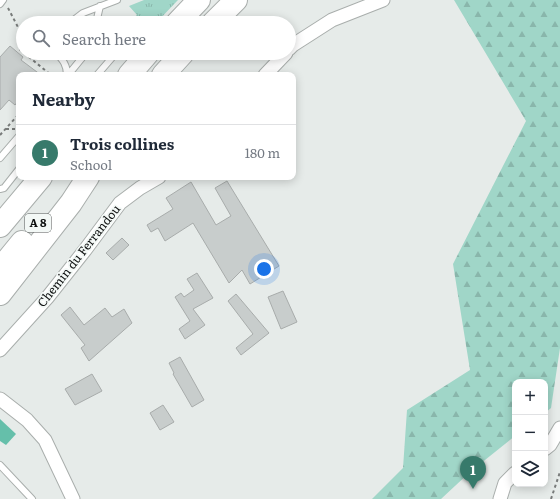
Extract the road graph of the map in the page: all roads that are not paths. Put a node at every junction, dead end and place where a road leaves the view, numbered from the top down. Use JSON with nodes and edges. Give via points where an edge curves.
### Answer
{"nodes":[{"id":1,"x":3,"y":0,"type":"edge"},
{"id":2,"x":117,"y":0,"type":"edge"},
{"id":3,"x":199,"y":0,"type":"edge"},
{"id":4,"x":236,"y":0,"type":"edge"},
{"id":5,"x":383,"y":0,"type":"edge"},
{"id":6,"x":0,"y":4,"type":"edge"},
{"id":7,"x":100,"y":6,"type":"junction"},
{"id":8,"x":79,"y":16,"type":"edge"},
{"id":9,"x":98,"y":16,"type":"edge"},
{"id":10,"x":184,"y":16,"type":"edge"},
{"id":11,"x":220,"y":16,"type":"edge"},
{"id":12,"x":296,"y":43,"type":"edge"},
{"id":13,"x":63,"y":60,"type":"edge"},
{"id":14,"x":80,"y":60,"type":"edge"},
{"id":15,"x":110,"y":60,"type":"edge"},
{"id":16,"x":142,"y":60,"type":"edge"},
{"id":17,"x":177,"y":60,"type":"edge"},
{"id":18,"x":279,"y":60,"type":"edge"},
{"id":19,"x":67,"y":72,"type":"edge"},
{"id":20,"x":70,"y":72,"type":"edge"},
{"id":21,"x":100,"y":72,"type":"edge"},
{"id":22,"x":132,"y":72,"type":"edge"},
{"id":23,"x":166,"y":72,"type":"edge"},
{"id":24,"x":268,"y":72,"type":"edge"},
{"id":25,"x":16,"y":139,"type":"edge"},
{"id":26,"x":0,"y":158,"type":"edge"},
{"id":27,"x":16,"y":173,"type":"edge"},
{"id":28,"x":38,"y":180,"type":"edge"},
{"id":29,"x":73,"y":180,"type":"edge"},
{"id":30,"x":86,"y":180,"type":"edge"},
{"id":31,"x":154,"y":180,"type":"edge"},
{"id":32,"x":0,"y":189,"type":"edge"},
{"id":33,"x":0,"y":226,"type":"edge"},
{"id":34,"x":0,"y":269,"type":"edge"},
{"id":35,"x":0,"y":294,"type":"edge"},
{"id":36,"x":2,"y":343,"type":"edge"},
{"id":37,"x":0,"y":399,"type":"edge"},
{"id":38,"x":560,"y":428,"type":"edge"},
{"id":39,"x":548,"y":447,"type":"edge"},
{"id":40,"x":0,"y":465,"type":"edge"},
{"id":41,"x":512,"y":476,"type":"edge"},
{"id":42,"x":32,"y":499,"type":"edge"},
{"id":43,"x":73,"y":499,"type":"edge"},
{"id":44,"x":500,"y":499,"type":"edge"}],
"edges":[{"from":1,"to":6,"type":"lane"},
{"from":2,"to":7,"type":"lane"},
{"from":3,"to":10,"type":"highway"},
{"from":4,"to":11,"type":"highway"},
{"from":5,"to":12,"type":"street","via":[[332,20]]},
{"from":7,"to":8,"type":"lane"},
{"from":7,"to":9,"type":"lane"},
{"from":13,"to":19,"type":"lane"},
{"from":14,"to":20,"type":"lane"},
{"from":15,"to":21,"type":"lane"},
{"from":16,"to":22,"type":"highway"},
{"from":17,"to":23,"type":"highway"},
{"from":18,"to":24,"type":"street"},
{"from":25,"to":26,"type":"lane"},
{"from":27,"to":32,"type":"lane","via":[[4,188]]},
{"from":28,"to":33,"type":"highway","number":"A 8"},
{"from":29,"to":34,"type":"highway","number":"A 8"},
{"from":30,"to":35,"type":"highway"},
{"from":31,"to":36,"type":"street","name":"Chemin du Ferrandou","via":[[120,203],[47,298]]},
{"from":37,"to":43,"type":"street","via":[[27,420],[45,440]]},
{"from":38,"to":39,"type":"street"},
{"from":40,"to":42,"type":"lane"},
{"from":41,"to":44,"type":"street","via":[[505,484]]}]}
